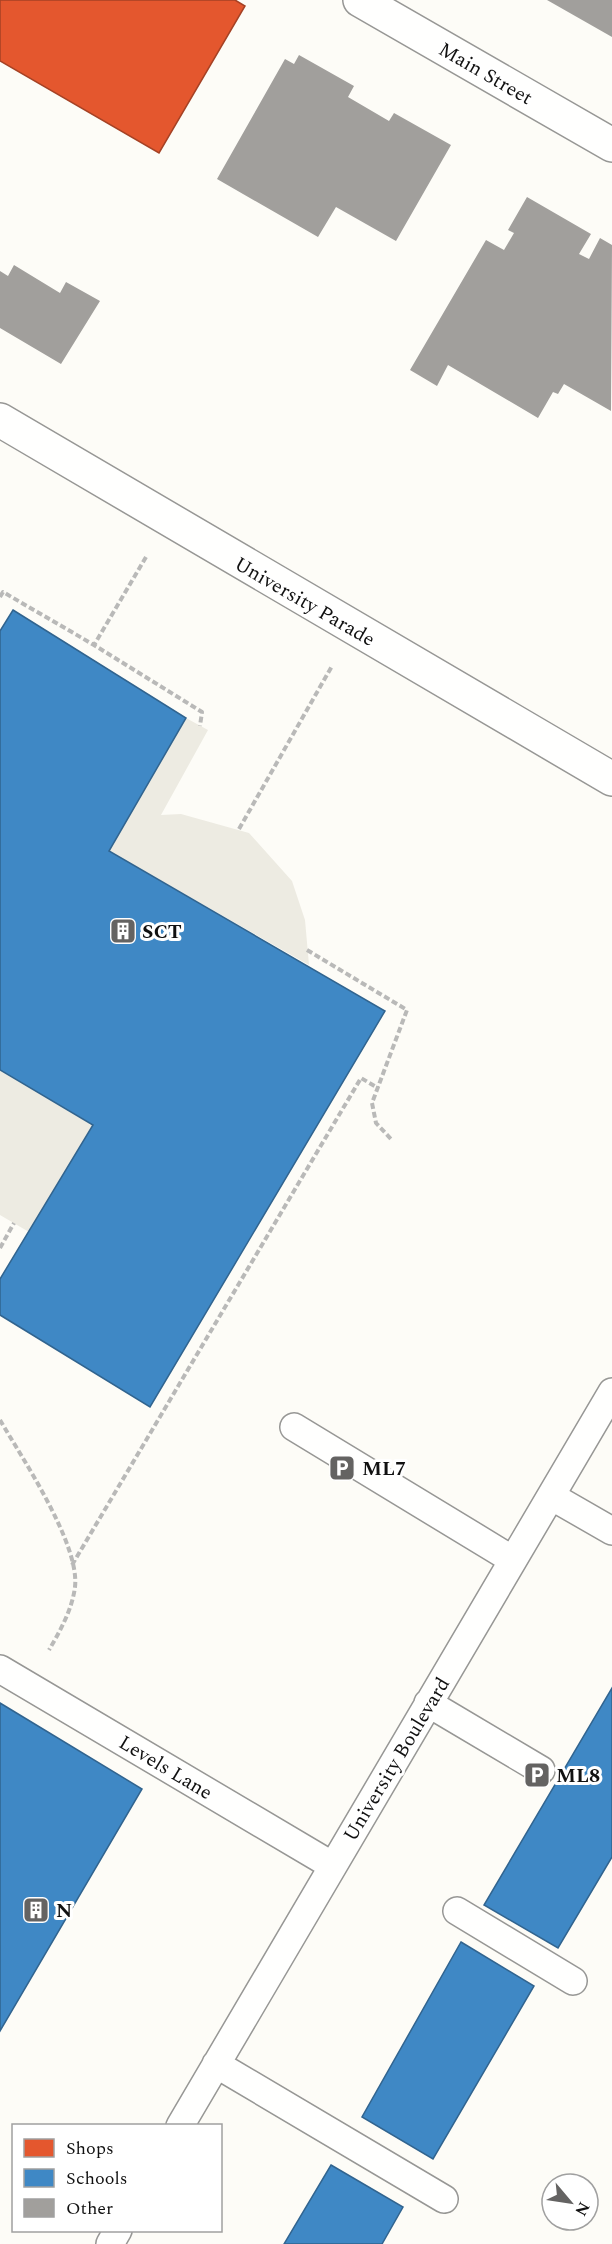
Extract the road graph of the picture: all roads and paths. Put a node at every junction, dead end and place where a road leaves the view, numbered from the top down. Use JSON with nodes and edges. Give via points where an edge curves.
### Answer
{"nodes":[{"id":1,"x":360,"y":0,"type":"edge"},
{"id":2,"x":612,"y":145,"type":"edge"},
{"id":3,"x":0,"y":420,"type":"edge"},
{"id":4,"x":167,"y":520,"type":"junction"},
{"id":5,"x":0,"y":597,"type":"edge"},
{"id":6,"x":353,"y":629,"type":"junction"},
{"id":7,"x":94,"y":645,"type":"junction"},
{"id":8,"x":200,"y":726,"type":"dead end"},
{"id":9,"x":612,"y":779,"type":"edge"},
{"id":10,"x":239,"y":829,"type":"dead end"},
{"id":11,"x":307,"y":950,"type":"dead end"},
{"id":12,"x":378,"y":1088,"type":"junction"},
{"id":13,"x":391,"y":1139,"type":"dead end"},
{"id":14,"x":14,"y":1223,"type":"dead end"},
{"id":15,"x":0,"y":1248,"type":"edge"},
{"id":16,"x":612,"y":1392,"type":"edge"},
{"id":17,"x":0,"y":1420,"type":"edge"},
{"id":18,"x":294,"y":1427,"type":"dead end"},
{"id":19,"x":551,"y":1496,"type":"junction"},
{"id":20,"x":612,"y":1531,"type":"edge"},
{"id":21,"x":513,"y":1560,"type":"junction"},
{"id":22,"x":72,"y":1565,"type":"junction"},
{"id":23,"x":45,"y":1656,"type":"dead end"},
{"id":24,"x":0,"y":1669,"type":"edge"},
{"id":25,"x":429,"y":1703,"type":"junction"},
{"id":26,"x":541,"y":1770,"type":"dead end"},
{"id":27,"x":333,"y":1866,"type":"junction"},
{"id":28,"x":457,"y":1911,"type":"dead end"},
{"id":29,"x":573,"y":1981,"type":"dead end"},
{"id":30,"x":216,"y":2064,"type":"junction"},
{"id":31,"x":181,"y":2124,"type":"edge"},
{"id":32,"x":444,"y":2199,"type":"dead end"}],
"edges":[{"from":1,"to":2,"type":"street","name":"Main Street"},
{"from":3,"to":4,"type":"street","name":"University Parade"},
{"from":4,"to":6,"type":"street","name":"University Parade"},
{"from":4,"to":7,"type":"path"},
{"from":5,"to":7,"type":"path","via":[[3,592]]},
{"from":6,"to":9,"type":"street","name":"University Parade"},
{"from":6,"to":10,"type":"path"},
{"from":7,"to":8,"type":"path","via":[[202,712]]},
{"from":11,"to":12,"type":"path","via":[[407,1011]]},
{"from":12,"to":13,"type":"path","via":[[372,1103],[376,1123]]},
{"from":12,"to":22,"type":"path","via":[[361,1078]]},
{"from":14,"to":15,"type":"path"},
{"from":16,"to":19,"type":"lane","name":"University Boulevard"},
{"from":17,"to":22,"type":"path","via":[[47,1504],[71,1554]]},
{"from":18,"to":21,"type":"lane"},
{"from":19,"to":20,"type":"lane"},
{"from":19,"to":21,"type":"lane","name":"University Boulevard"},
{"from":21,"to":25,"type":"lane","name":"University Boulevard"},
{"from":22,"to":23,"type":"path","via":[[75,1586],[65,1620]]},
{"from":24,"to":27,"type":"lane","name":"Levels Lane"},
{"from":25,"to":26,"type":"lane"},
{"from":25,"to":27,"type":"lane","name":"University Boulevard"},
{"from":27,"to":30,"type":"lane","name":"University Boulevard"},
{"from":28,"to":29,"type":"lane"},
{"from":30,"to":31,"type":"lane","name":"University Boulevard"},
{"from":30,"to":32,"type":"lane"}]}
